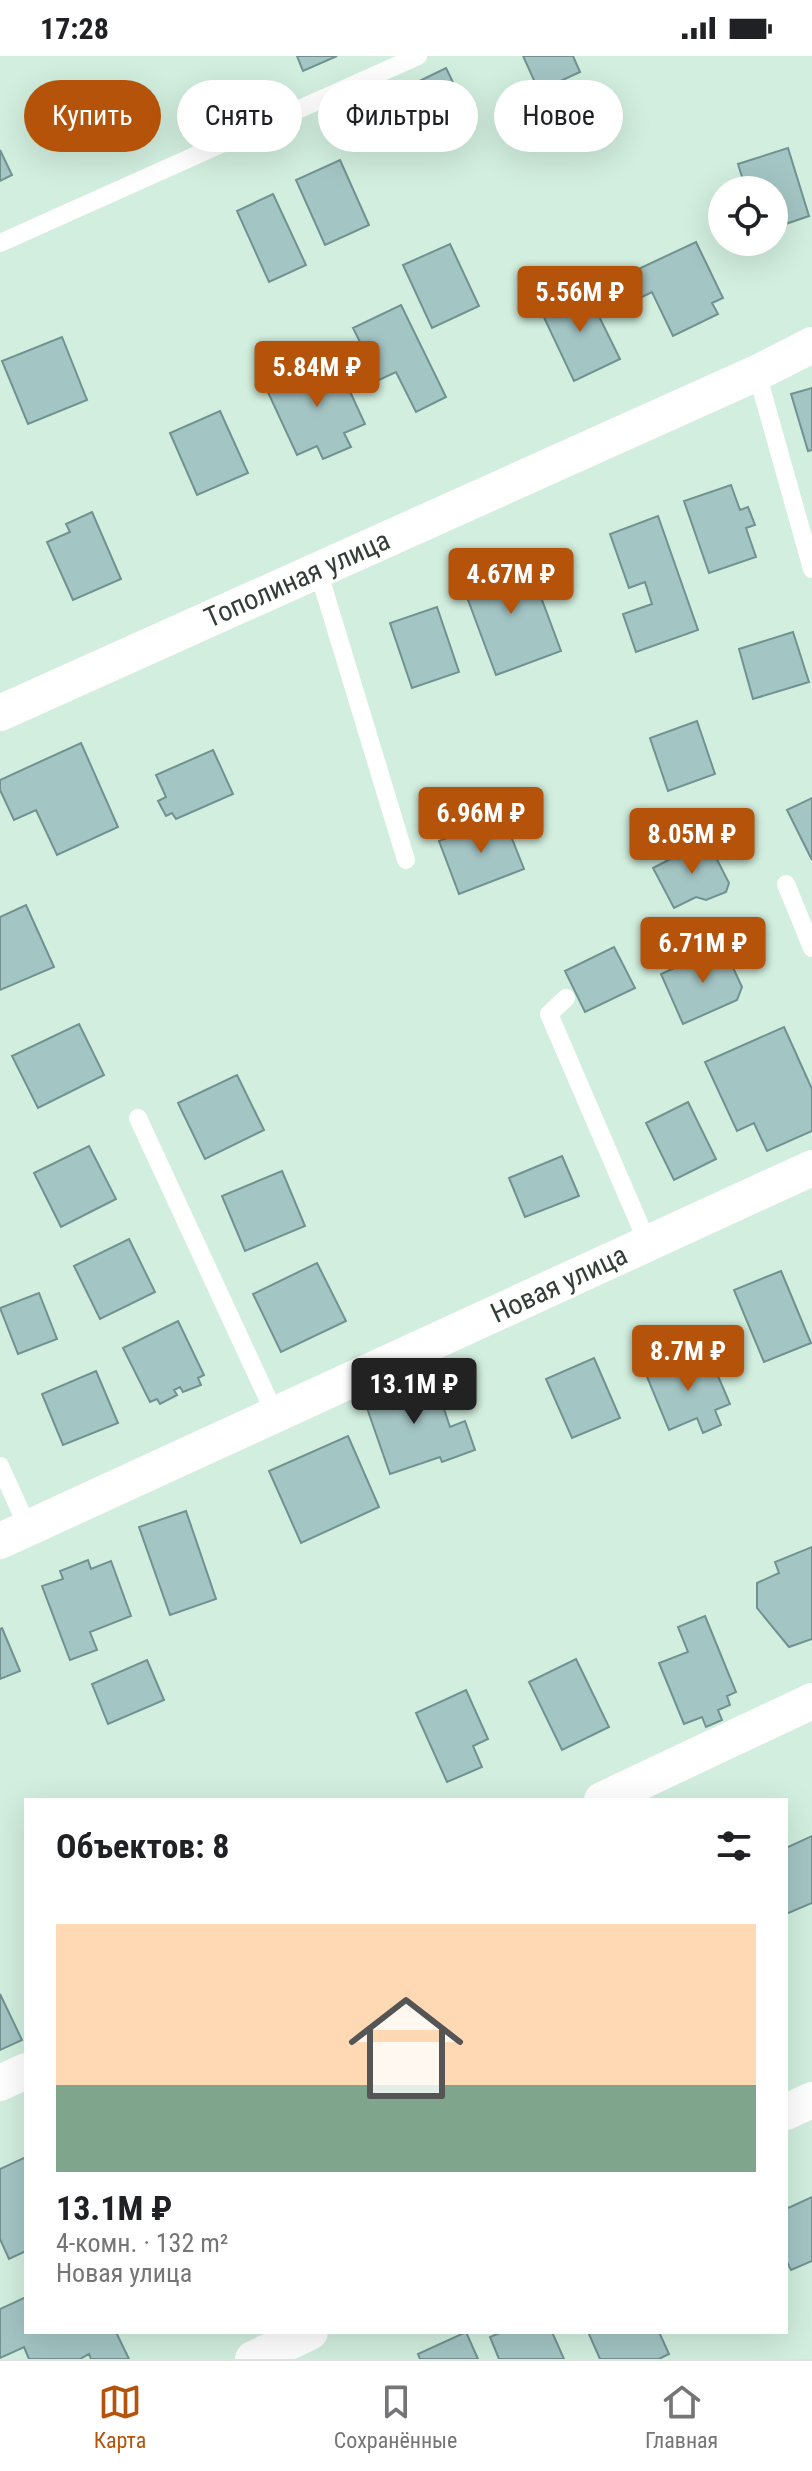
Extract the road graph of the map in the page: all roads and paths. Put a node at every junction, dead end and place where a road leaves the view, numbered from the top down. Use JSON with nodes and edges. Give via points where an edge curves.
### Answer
{"nodes":[{"id":1,"x":418,"y":56,"type":"edge"},
{"id":2,"x":0,"y":243,"type":"edge"},
{"id":3,"x":812,"y":345,"type":"edge"},
{"id":4,"x":757,"y":373,"type":"junction"},
{"id":5,"x":812,"y":569,"type":"edge"},
{"id":6,"x":318,"y":570,"type":"junction"},
{"id":7,"x":0,"y":713,"type":"edge"},
{"id":8,"x":406,"y":860,"type":"dead end"},
{"id":9,"x":786,"y":884,"type":"dead end"},
{"id":10,"x":812,"y":948,"type":"edge"},
{"id":11,"x":566,"y":998,"type":"dead end"},
{"id":12,"x":138,"y":1118,"type":"dead end"},
{"id":13,"x":812,"y":1168,"type":"edge"},
{"id":14,"x":648,"y":1244,"type":"junction"},
{"id":15,"x":275,"y":1414,"type":"junction"},
{"id":16,"x":0,"y":1466,"type":"edge"},
{"id":17,"x":14,"y":1535,"type":"edge"},
{"id":18,"x":812,"y":1701,"type":"edge"},
{"id":19,"x":606,"y":1798,"type":"edge"},
{"id":20,"x":24,"y":2072,"type":"edge"},
{"id":21,"x":0,"y":2083,"type":"edge"},
{"id":22,"x":812,"y":2100,"type":"edge"},
{"id":23,"x":788,"y":2111,"type":"edge"},
{"id":24,"x":306,"y":2334,"type":"edge"},
{"id":25,"x":253,"y":2359,"type":"edge"}],
"edges":[{"from":1,"to":2,"type":"lane"},
{"from":3,"to":4,"type":"street","name":"Тополиная улица"},
{"from":4,"to":5,"type":"lane"},
{"from":4,"to":6,"type":"street","name":"Тополиная улица"},
{"from":6,"to":7,"type":"street","name":"Тополиная улица"},
{"from":6,"to":8,"type":"lane"},
{"from":9,"to":10,"type":"lane"},
{"from":11,"to":14,"type":"lane","via":[[549,1014]]},
{"from":12,"to":15,"type":"lane"},
{"from":13,"to":14,"type":"street","name":"Новая улица"},
{"from":14,"to":15,"type":"street","name":"Новая улица"},
{"from":15,"to":17,"type":"street","name":"Новая улица"},
{"from":16,"to":17,"type":"lane"},
{"from":18,"to":19,"type":"street"},
{"from":20,"to":21,"type":"street"},
{"from":22,"to":23,"type":"street"},
{"from":24,"to":25,"type":"street"}]}
